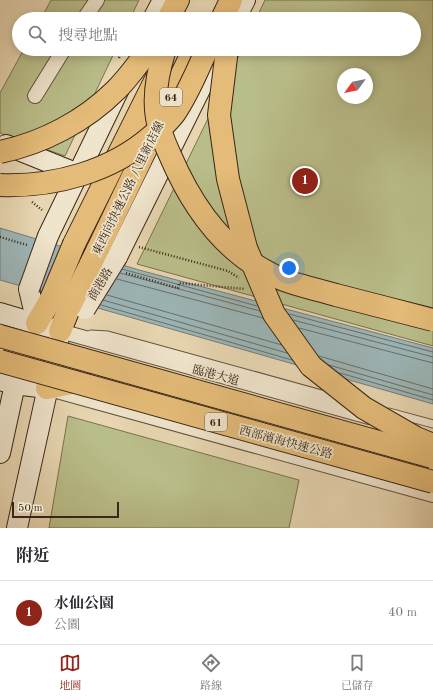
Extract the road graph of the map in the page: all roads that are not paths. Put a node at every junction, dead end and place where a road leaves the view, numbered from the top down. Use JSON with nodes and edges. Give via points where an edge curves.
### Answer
{"nodes":[{"id":1,"x":97,"y":0,"type":"edge"},
{"id":2,"x":163,"y":0,"type":"edge"},
{"id":3,"x":178,"y":0,"type":"edge"},
{"id":4,"x":186,"y":0,"type":"edge"},
{"id":5,"x":194,"y":0,"type":"edge"},
{"id":6,"x":218,"y":0,"type":"edge"},
{"id":7,"x":231,"y":0,"type":"edge"},
{"id":8,"x":240,"y":0,"type":"edge"},
{"id":9,"x":245,"y":0,"type":"edge"},
{"id":10,"x":89,"y":12,"type":"edge"},
{"id":11,"x":157,"y":12,"type":"edge"},
{"id":12,"x":172,"y":12,"type":"edge"},
{"id":13,"x":180,"y":12,"type":"edge"},
{"id":14,"x":188,"y":12,"type":"edge"},
{"id":15,"x":212,"y":12,"type":"edge"},
{"id":16,"x":225,"y":12,"type":"edge"},
{"id":17,"x":237,"y":12,"type":"edge"},
{"id":18,"x":239,"y":12,"type":"edge"},
{"id":19,"x":60,"y":56,"type":"edge"},
{"id":20,"x":136,"y":56,"type":"edge"},
{"id":21,"x":144,"y":56,"type":"edge"},
{"id":22,"x":163,"y":56,"type":"edge"},
{"id":23,"x":168,"y":56,"type":"edge"},
{"id":24,"x":191,"y":56,"type":"edge"},
{"id":25,"x":204,"y":56,"type":"edge"},
{"id":26,"x":216,"y":56,"type":"edge"},
{"id":27,"x":226,"y":56,"type":"edge"},
{"id":28,"x":35,"y":96,"type":"dead end"},
{"id":29,"x":0,"y":142,"type":"edge"},
{"id":30,"x":0,"y":152,"type":"edge"},
{"id":31,"x":78,"y":174,"type":"junction"},
{"id":32,"x":0,"y":185,"type":"edge"},
{"id":33,"x":113,"y":257,"type":"junction"},
{"id":34,"x":69,"y":305,"type":"junction"},
{"id":35,"x":0,"y":313,"type":"edge"},
{"id":36,"x":433,"y":320,"type":"edge"},
{"id":37,"x":38,"y":323,"type":"junction"},
{"id":38,"x":60,"y":331,"type":"junction"},
{"id":39,"x":0,"y":336,"type":"edge"},
{"id":40,"x":0,"y":344,"type":"edge"},
{"id":41,"x":0,"y":355,"type":"edge"},
{"id":42,"x":10,"y":361,"type":"edge"},
{"id":43,"x":7,"y":382,"type":"edge"},
{"id":44,"x":47,"y":388,"type":"junction"},
{"id":45,"x":433,"y":424,"type":"edge"},
{"id":46,"x":433,"y":435,"type":"edge"},
{"id":47,"x":433,"y":445,"type":"edge"},
{"id":48,"x":0,"y":454,"type":"edge"},
{"id":49,"x":433,"y":457,"type":"edge"},
{"id":50,"x":433,"y":463,"type":"edge"},
{"id":51,"x":433,"y":476,"type":"edge"},
{"id":52,"x":433,"y":482,"type":"edge"},
{"id":53,"x":433,"y":495,"type":"edge"},
{"id":54,"x":17,"y":528,"type":"edge"}],
"edges":[{"from":1,"to":10,"type":"street"},
{"from":2,"to":11,"type":"street"},
{"from":3,"to":12,"type":"highway"},
{"from":4,"to":13,"type":"highway"},
{"from":5,"to":14,"type":"highway"},
{"from":6,"to":15,"type":"highway"},
{"from":7,"to":16,"type":"highway"},
{"from":8,"to":17,"type":"highway"},
{"from":9,"to":18,"type":"street"},
{"from":19,"to":28,"type":"street"},
{"from":20,"to":31,"type":"street"},
{"from":21,"to":30,"type":"highway","bridge":true,"via":[[116,90],[88,113],[62,130]]},
{"from":22,"to":36,"type":"highway","bridge":true,"via":[[158,69],[156,94],[157,118],[166,146],[180,179],[197,207],[242,257],[290,282]]},
{"from":23,"to":34,"type":"highway","name":"東西向快速公路 八里新店線","number":"64","bridge":true,"via":[[74,244]]},
{"from":24,"to":33,"type":"highway","name":"東西向快速公路 八里新店線","number":"64","via":[[148,146]]},
{"from":25,"to":32,"type":"highway","bridge":true,"via":[[173,115],[145,142],[127,154],[69,178],[30,185]]},
{"from":26,"to":33,"type":"street"},
{"from":27,"to":47,"type":"highway","bridge":true,"via":[[219,115],[228,179],[246,248],[274,314],[311,366],[364,408]]},
{"from":29,"to":31,"type":"street"},
{"from":31,"to":37,"type":"street","bridge":true,"via":[[48,236],[29,289]]},
{"from":33,"to":34,"type":"highway","name":"東西向快速公路 八里新店線","bridge":true},
{"from":34,"to":37,"type":"highway"},
{"from":34,"to":38,"type":"highway"},
{"from":35,"to":37,"type":"street","name":"臨港大道"},
{"from":37,"to":38,"type":"street","name":"臨港大道"},
{"from":37,"to":42,"type":"street"},
{"from":38,"to":42,"type":"street"},
{"from":38,"to":44,"type":"street"},
{"from":38,"to":45,"type":"lane","via":[[108,335]]},
{"from":38,"to":46,"type":"street","name":"臨港大道"},
{"from":39,"to":49,"type":"highway","name":"西部濱海快速公路","number":"61","bridge":true},
{"from":40,"to":50,"type":"highway"},
{"from":41,"to":42,"type":"street"},
{"from":42,"to":43,"type":"street"},
{"from":42,"to":52,"type":"highway","name":"西部濱海快速公路","number":"61","bridge":true},
{"from":43,"to":44,"type":"street"},
{"from":43,"to":48,"type":"street"},
{"from":44,"to":51,"type":"highway","via":[[86,380]]},
{"from":44,"to":53,"type":"street"},
{"from":44,"to":54,"type":"street"}]}
